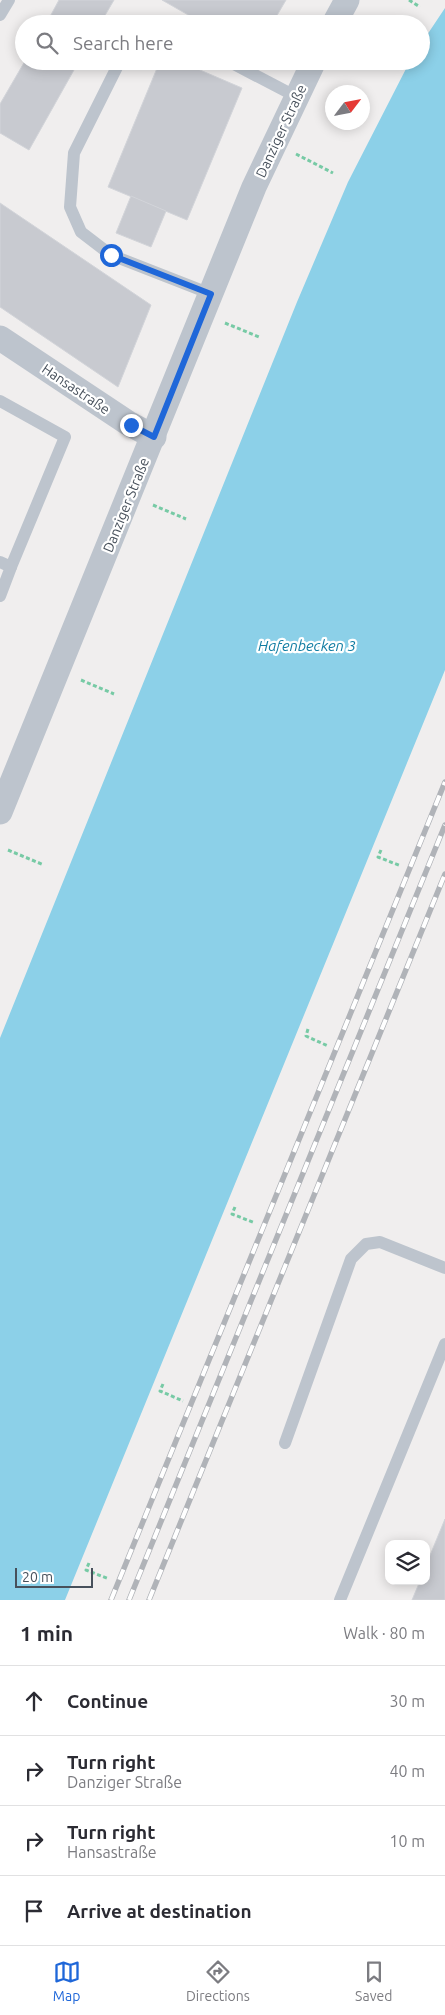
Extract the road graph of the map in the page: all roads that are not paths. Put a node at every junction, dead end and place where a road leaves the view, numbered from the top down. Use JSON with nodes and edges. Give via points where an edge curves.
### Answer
{"nodes":[{"id":1,"x":9,"y":0,"type":"edge"},
{"id":2,"x":347,"y":0,"type":"edge"},
{"id":3,"x":339,"y":15,"type":"edge"},
{"id":4,"x":0,"y":16,"type":"edge"},
{"id":5,"x":116,"y":70,"type":"edge"},
{"id":6,"x":245,"y":70,"type":"edge"},
{"id":7,"x":310,"y":70,"type":"edge"},
{"id":8,"x":297,"y":97,"type":"junction"},
{"id":9,"x":211,"y":294,"type":"junction"},
{"id":10,"x":0,"y":338,"type":"edge"},
{"id":11,"x":0,"y":401,"type":"edge"},
{"id":12,"x":154,"y":437,"type":"junction"},
{"id":13,"x":6,"y":565,"type":"edge"},
{"id":14,"x":0,"y":596,"type":"edge"},
{"id":15,"x":0,"y":812,"type":"edge"},
{"id":16,"x":445,"y":1268,"type":"edge"},
{"id":17,"x":445,"y":1344,"type":"edge"},
{"id":18,"x":285,"y":1443,"type":"dead end"},
{"id":19,"x":340,"y":1600,"type":"edge"}],
"edges":[{"from":1,"to":4,"type":"lane"},
{"from":2,"to":3,"type":"street"},
{"from":5,"to":9,"type":"lane","via":[[74,153],[70,207],[81,232],[111,255]]},
{"from":6,"to":8,"type":"lane"},
{"from":7,"to":8,"type":"street","name":"Danziger Straße"},
{"from":8,"to":9,"type":"street","name":"Danziger Straße","via":[[254,187]]},
{"from":9,"to":12,"type":"street","name":"Danziger Straße"},
{"from":10,"to":12,"type":"street","name":"Hansastraße"},
{"from":11,"to":13,"type":"lane","via":[[66,436]]},
{"from":12,"to":15,"type":"street","name":"Danziger Straße"},
{"from":13,"to":14,"type":"lane"},
{"from":16,"to":18,"type":"lane","via":[[380,1242],[366,1244],[351,1259]]},
{"from":17,"to":19,"type":"lane"}]}
